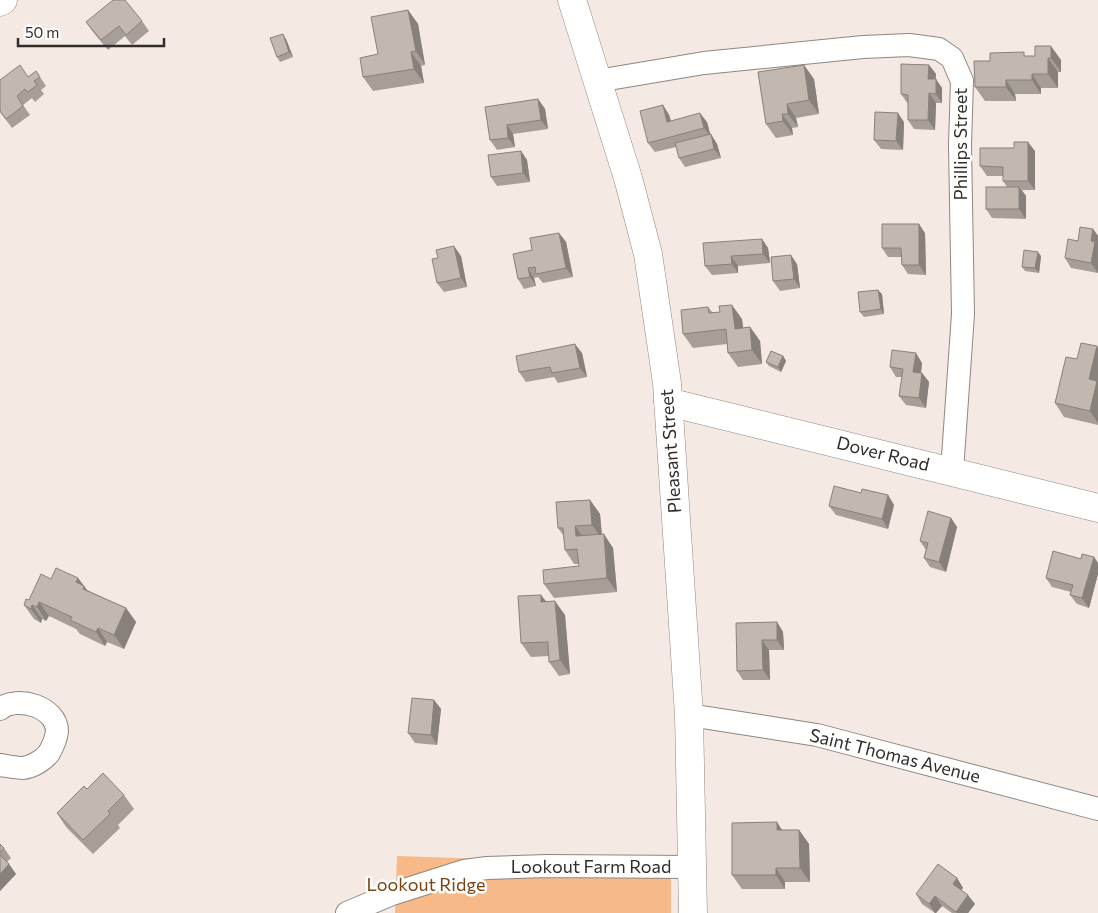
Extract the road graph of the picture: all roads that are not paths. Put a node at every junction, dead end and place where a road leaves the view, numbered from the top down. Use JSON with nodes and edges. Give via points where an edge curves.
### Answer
{"nodes":[{"id":1,"x":572,"y":0,"type":"edge"},
{"id":2,"x":597,"y":81,"type":"junction"},
{"id":3,"x":668,"y":402,"type":"junction"},
{"id":4,"x":952,"y":471,"type":"junction"},
{"id":5,"x":1098,"y":508,"type":"edge"},
{"id":6,"x":0,"y":709,"type":"edge"},
{"id":7,"x":689,"y":715,"type":"junction"},
{"id":8,"x":0,"y":765,"type":"edge"},
{"id":9,"x":1098,"y":809,"type":"edge"},
{"id":10,"x":693,"y":867,"type":"junction"},
{"id":11,"x":346,"y":913,"type":"edge"},
{"id":12,"x":693,"y":913,"type":"edge"}],
"edges":[{"from":1,"to":2,"type":"main road","name":"Pleasant Street"},
{"from":2,"to":3,"type":"main road","name":"Pleasant Street","via":[[648,254]]},
{"from":2,"to":4,"type":"street","name":"Phillips Street","via":[[704,63],[872,47],[909,45],[939,50],[952,58],[962,81],[960,145],[964,314]]},
{"from":3,"to":4,"type":"main road","name":"Dover Road"},
{"from":3,"to":7,"type":"main road","name":"Pleasant Street"},
{"from":4,"to":5,"type":"main road","name":"Dover Road"},
{"from":6,"to":8,"type":"street","via":[[17,702],[32,704],[52,718],[57,730],[54,745],[45,759],[24,768]]},
{"from":7,"to":9,"type":"street","name":"Saint Thomas Avenue","via":[[817,735]]},
{"from":7,"to":10,"type":"main road","name":"Pleasant Street"},
{"from":10,"to":11,"type":"street","name":"Lookout Farm Road","via":[[547,866],[464,871]]},
{"from":10,"to":12,"type":"main road","name":"Pleasant Street"}]}
